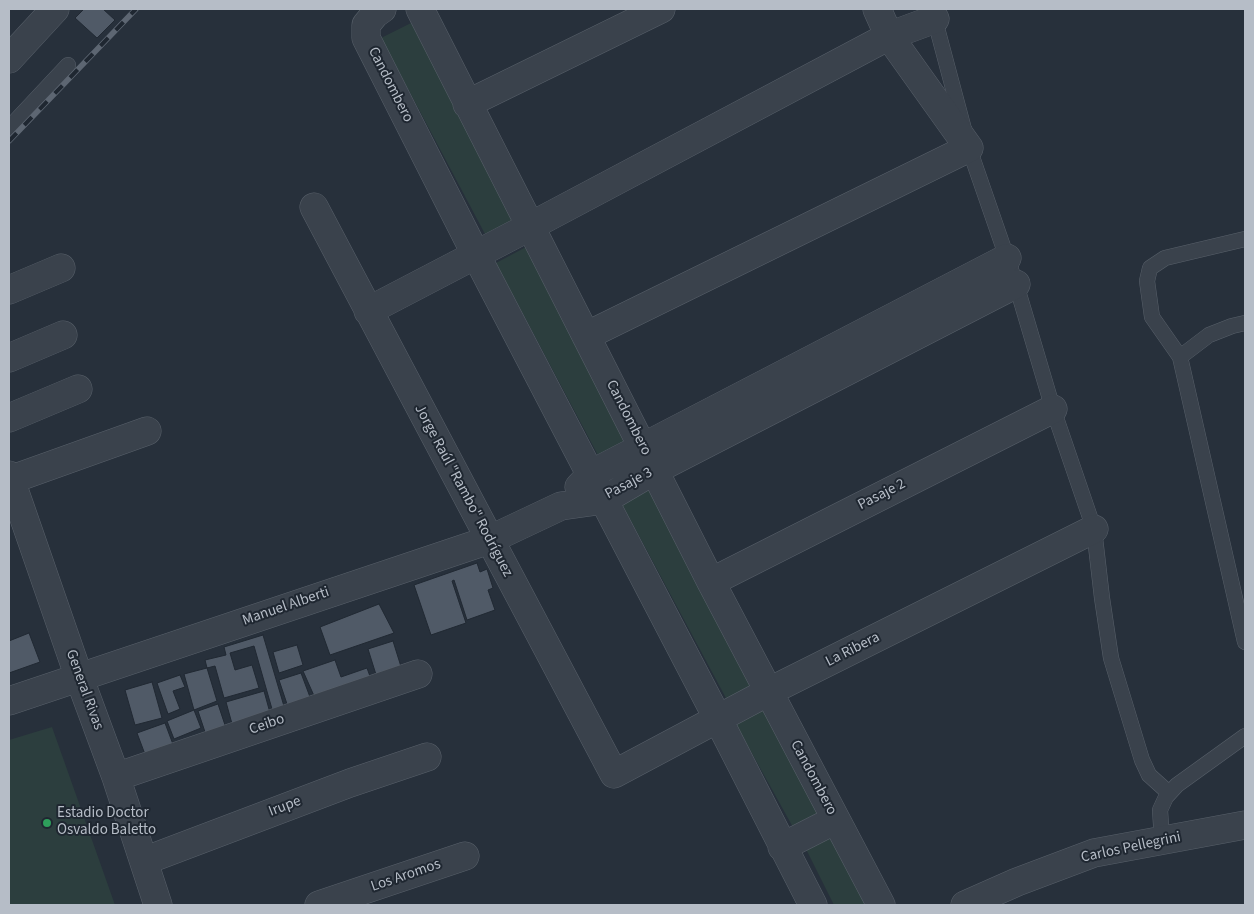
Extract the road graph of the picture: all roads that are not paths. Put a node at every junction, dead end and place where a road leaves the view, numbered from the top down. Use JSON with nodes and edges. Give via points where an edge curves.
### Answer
{"nodes":[{"id":1,"x":55,"y":9,"type":"edge"},
{"id":2,"x":382,"y":9,"type":"edge"},
{"id":3,"x":420,"y":9,"type":"edge"},
{"id":4,"x":660,"y":9,"type":"edge"},
{"id":5,"x":877,"y":9,"type":"edge"},
{"id":6,"x":934,"y":14,"type":"edge"},
{"id":7,"x":889,"y":36,"type":"junction"},
{"id":8,"x":9,"y":59,"type":"edge"},
{"id":9,"x":68,"y":65,"type":"dead end"},
{"id":10,"x":467,"y":104,"type":"junction"},
{"id":11,"x":9,"y":128,"type":"edge"},
{"id":12,"x":969,"y":148,"type":"junction"},
{"id":13,"x":314,"y":207,"type":"dead end"},
{"id":14,"x":529,"y":227,"type":"junction"},
{"id":15,"x":1245,"y":239,"type":"edge"},
{"id":16,"x":476,"y":256,"type":"junction"},
{"id":17,"x":1007,"y":258,"type":"junction"},
{"id":18,"x":61,"y":268,"type":"dead end"},
{"id":19,"x":1016,"y":284,"type":"junction"},
{"id":20,"x":9,"y":290,"type":"edge"},
{"id":21,"x":368,"y":311,"type":"junction"},
{"id":22,"x":1245,"y":323,"type":"edge"},
{"id":23,"x":63,"y":335,"type":"dead end"},
{"id":24,"x":586,"y":336,"type":"junction"},
{"id":25,"x":1180,"y":357,"type":"junction"},
{"id":26,"x":9,"y":358,"type":"edge"},
{"id":27,"x":78,"y":389,"type":"dead end"},
{"id":28,"x":1054,"y":409,"type":"junction"},
{"id":29,"x":9,"y":418,"type":"edge"},
{"id":30,"x":147,"y":431,"type":"dead end"},
{"id":31,"x":649,"y":459,"type":"junction"},
{"id":32,"x":591,"y":474,"type":"junction"},
{"id":33,"x":10,"y":477,"type":"edge"},
{"id":34,"x":604,"y":500,"type":"junction"},
{"id":35,"x":561,"y":506,"type":"junction"},
{"id":36,"x":1094,"y":529,"type":"junction"},
{"id":37,"x":489,"y":540,"type":"junction"},
{"id":38,"x":711,"y":582,"type":"junction"},
{"id":39,"x":1245,"y":642,"type":"edge"},
{"id":40,"x":418,"y":674,"type":"dead end"},
{"id":41,"x":79,"y":677,"type":"junction"},
{"id":42,"x":768,"y":692,"type":"junction"},
{"id":43,"x":9,"y":701,"type":"edge"},
{"id":44,"x":718,"y":719,"type":"junction"},
{"id":45,"x":1245,"y":736,"type":"edge"},
{"id":46,"x":427,"y":757,"type":"dead end"},
{"id":47,"x":614,"y":774,"type":"joint"},
{"id":48,"x":116,"y":777,"type":"junction"},
{"id":49,"x":1169,"y":793,"type":"junction"},
{"id":50,"x":835,"y":820,"type":"junction"},
{"id":51,"x":1245,"y":825,"type":"edge"},
{"id":52,"x":1162,"y":840,"type":"junction"},
{"id":53,"x":782,"y":847,"type":"junction"},
{"id":54,"x":465,"y":856,"type":"dead end"},
{"id":55,"x":144,"y":860,"type":"junction"},
{"id":56,"x":158,"y":905,"type":"edge"},
{"id":57,"x":319,"y":905,"type":"edge"},
{"id":58,"x":813,"y":905,"type":"edge"},
{"id":59,"x":881,"y":905,"type":"edge"},
{"id":60,"x":965,"y":905,"type":"edge"}],
"edges":[{"from":1,"to":8,"type":"street"},
{"from":2,"to":16,"type":"street","name":"Candombero","via":[[366,25],[366,38]]},
{"from":3,"to":10,"type":"street","name":"Candombero"},
{"from":4,"to":10,"type":"street"},
{"from":5,"to":7,"type":"street"},
{"from":6,"to":7,"type":"street"},
{"from":6,"to":12,"type":"lane"},
{"from":7,"to":12,"type":"street"},
{"from":7,"to":14,"type":"street"},
{"from":9,"to":11,"type":"lane"},
{"from":10,"to":14,"type":"street","name":"Candombero"},
{"from":12,"to":17,"type":"lane"},
{"from":12,"to":24,"type":"street"},
{"from":13,"to":21,"type":"street","name":"Jorge Raúl \"Rambo\" Rodríguez"},
{"from":14,"to":16,"type":"street"},
{"from":14,"to":24,"type":"street","name":"Candombero"},
{"from":15,"to":25,"type":"lane","via":[[1165,258],[1150,268],[1147,280],[1152,317]]},
{"from":16,"to":21,"type":"street"},
{"from":16,"to":32,"type":"street","name":"Candombero"},
{"from":17,"to":19,"type":"lane"},
{"from":17,"to":31,"type":"street","name":"Pasaje 3"},
{"from":18,"to":20,"type":"street"},
{"from":19,"to":28,"type":"lane"},
{"from":19,"to":31,"type":"street","name":"Pasaje 3"},
{"from":21,"to":37,"type":"street","name":"Jorge Raúl \"Rambo\" Rodríguez"},
{"from":22,"to":25,"type":"lane","via":[[1209,335]]},
{"from":23,"to":26,"type":"street"},
{"from":24,"to":31,"type":"street","name":"Candombero"},
{"from":25,"to":39,"type":"lane"},
{"from":27,"to":29,"type":"street"},
{"from":28,"to":36,"type":"lane"},
{"from":28,"to":38,"type":"street","name":"Pasaje 2"},
{"from":30,"to":33,"type":"street"},
{"from":31,"to":32,"type":"street","name":"Pasaje 3"},
{"from":31,"to":34,"type":"street","name":"Pasaje 3"},
{"from":31,"to":38,"type":"street","name":"Candombero"},
{"from":32,"to":34,"type":"street","name":"Candombero"},
{"from":32,"to":35,"type":"street","name":"Pasaje 3"},
{"from":33,"to":41,"type":"street","name":"General Rivas"},
{"from":34,"to":35,"type":"street","name":"Pasaje 3"},
{"from":34,"to":44,"type":"street","name":"Candombero"},
{"from":35,"to":37,"type":"street","name":"Manuel Alberti"},
{"from":36,"to":42,"type":"street","name":"La Ribera"},
{"from":36,"to":49,"type":"lane","via":[[1112,658],[1142,760],[1149,774]]},
{"from":37,"to":41,"type":"street","name":"Manuel Alberti"},
{"from":37,"to":47,"type":"street","name":"Jorge Raúl \"Rambo\" Rodríguez"},
{"from":38,"to":42,"type":"street","name":"Candombero"},
{"from":40,"to":48,"type":"street","name":"Ceibo"},
{"from":41,"to":43,"type":"street","name":"Manuel Alberti"},
{"from":41,"to":48,"type":"street","name":"General Rivas"},
{"from":42,"to":44,"type":"street","name":"La Ribera"},
{"from":42,"to":50,"type":"street","name":"Candombero"},
{"from":44,"to":47,"type":"street","name":"La Ribera"},
{"from":44,"to":53,"type":"street","name":"Candombero"},
{"from":45,"to":49,"type":"lane"},
{"from":46,"to":55,"type":"street","name":"Irupe"},
{"from":48,"to":55,"type":"street","name":"General Rivas"},
{"from":49,"to":52,"type":"lane","via":[[1160,810]]},
{"from":50,"to":53,"type":"street"},
{"from":50,"to":59,"type":"street","name":"Candombero"},
{"from":51,"to":52,"type":"street","name":"Carlos Pellegrini"},
{"from":52,"to":60,"type":"street","name":"Carlos Pellegrini","via":[[1094,853]]},
{"from":53,"to":58,"type":"street","name":"Candombero"},
{"from":54,"to":57,"type":"street","name":"Los Aromos"},
{"from":55,"to":56,"type":"street","name":"General Rivas"}]}
